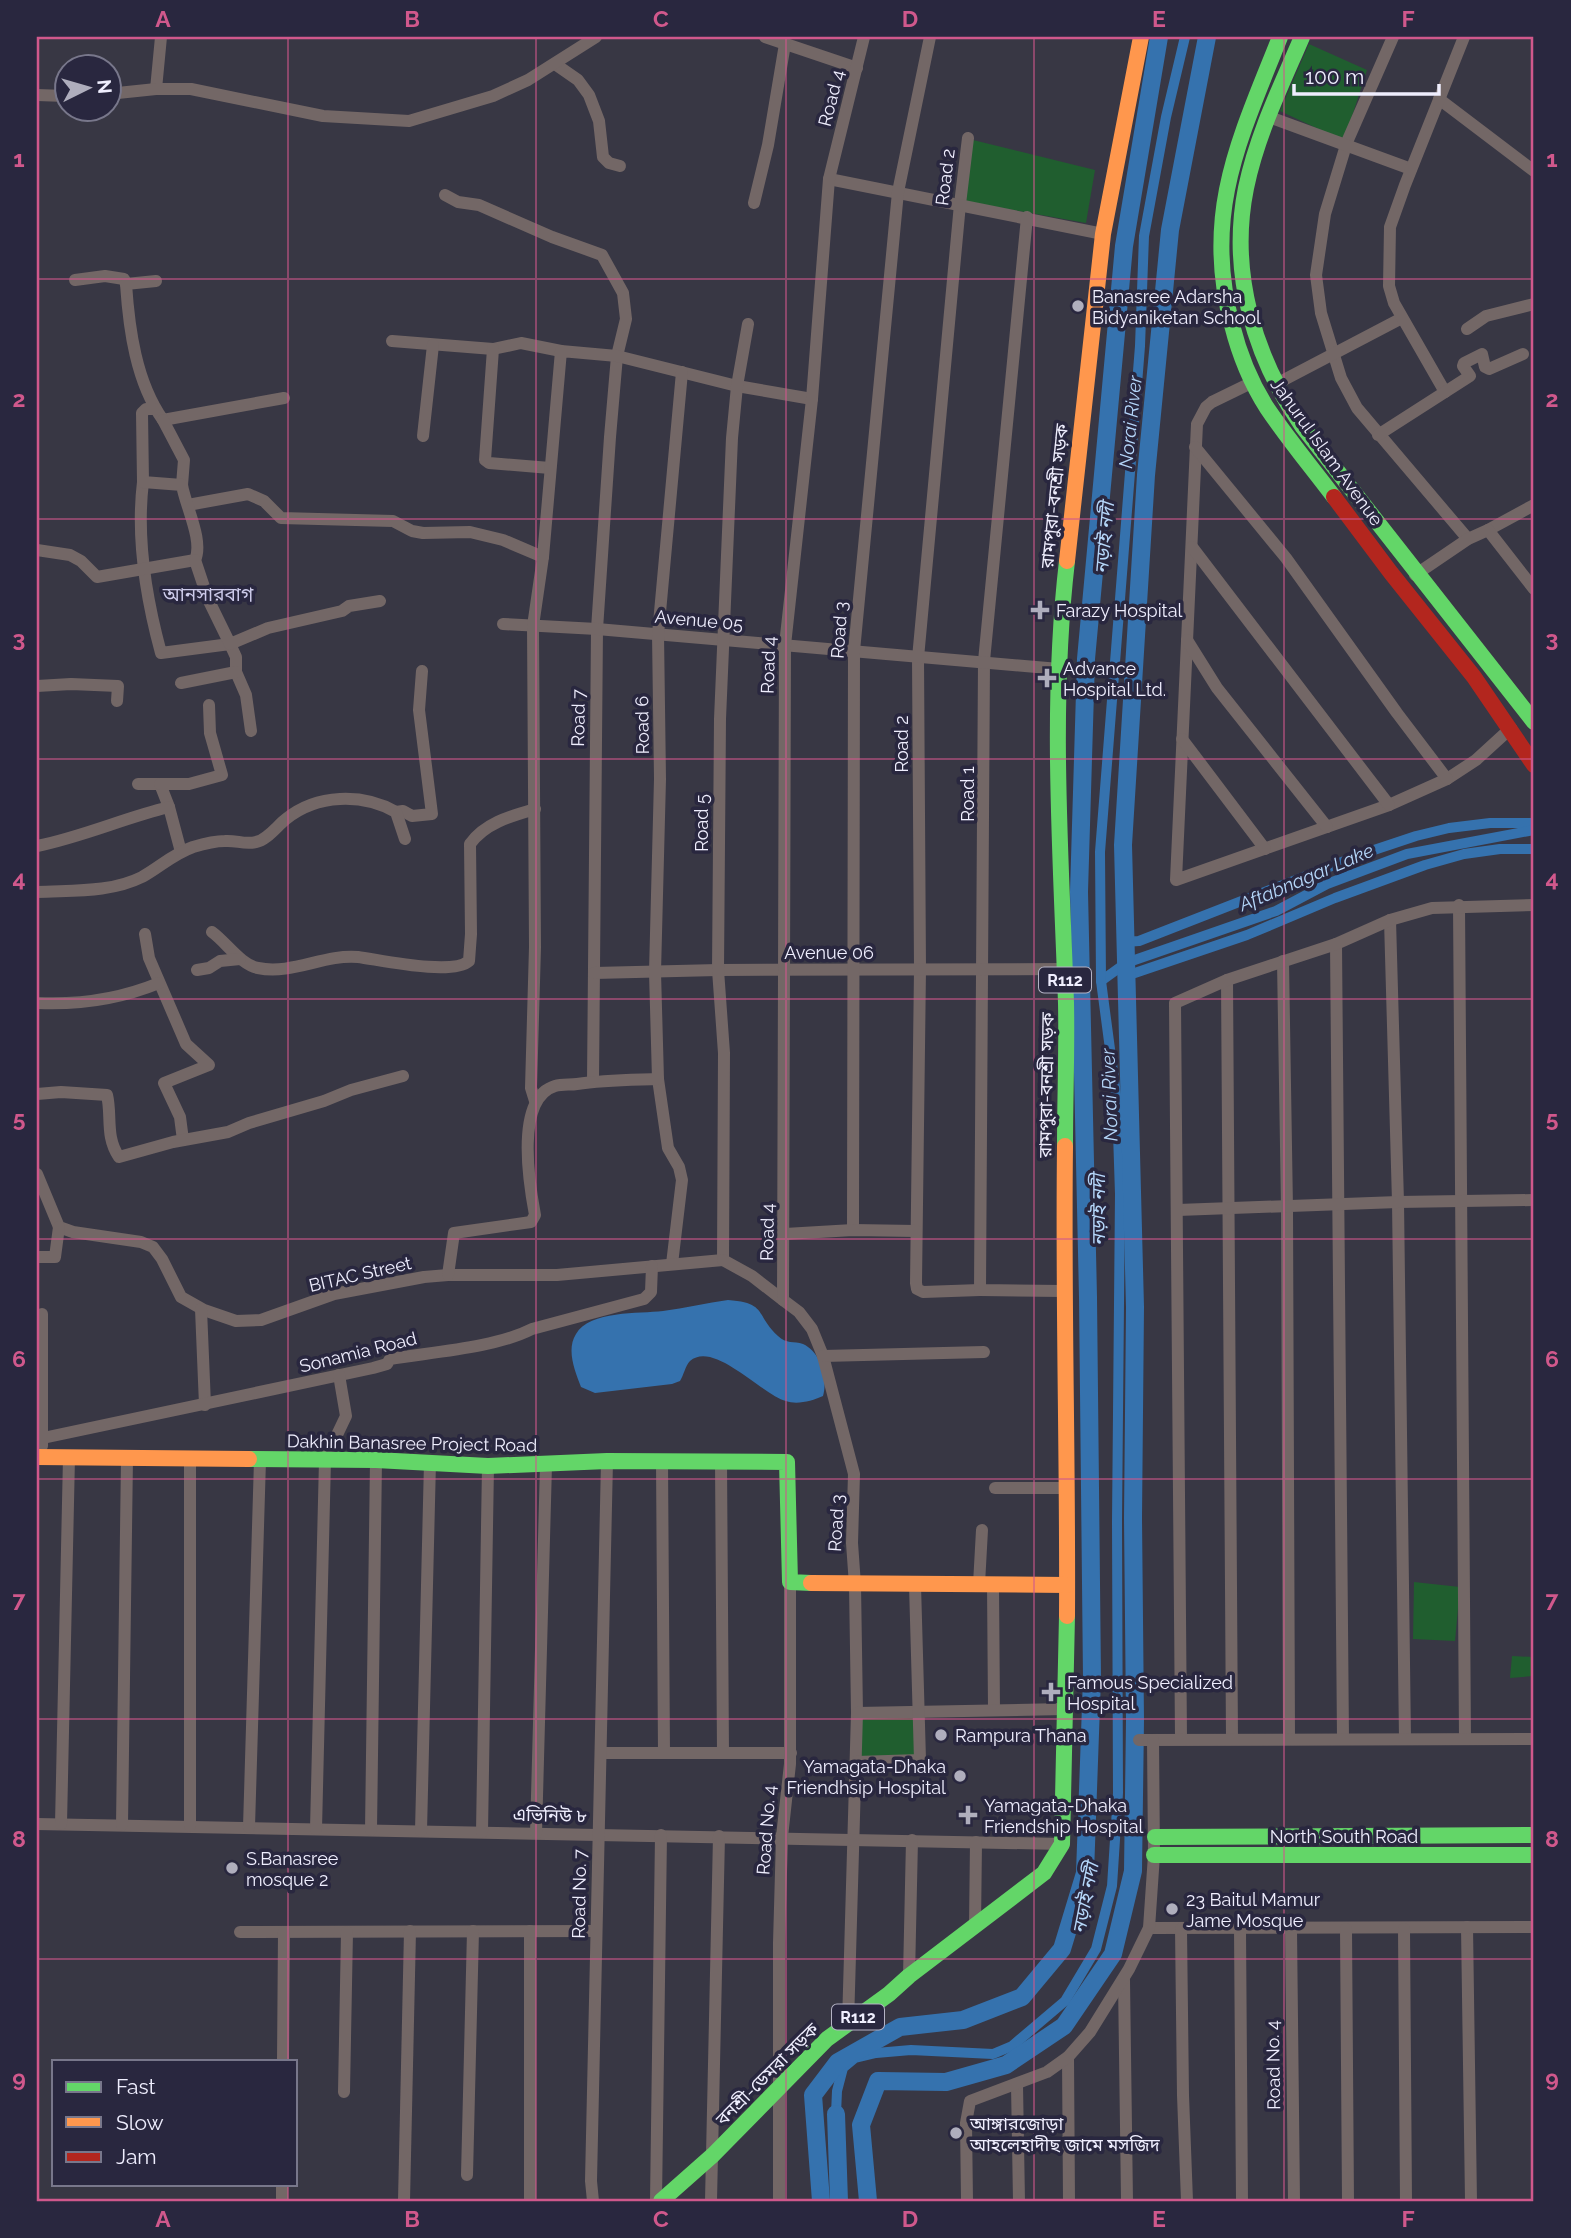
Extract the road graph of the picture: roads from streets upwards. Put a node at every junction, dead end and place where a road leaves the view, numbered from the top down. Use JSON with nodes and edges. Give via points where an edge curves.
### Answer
{"nodes":[{"id":1,"x":161,"y":37,"type":"edge"},
{"id":2,"x":596,"y":37,"type":"edge"},
{"id":3,"x":765,"y":37,"type":"edge"},
{"id":4,"x":864,"y":37,"type":"edge"},
{"id":5,"x":930,"y":37,"type":"edge"},
{"id":6,"x":1141,"y":37,"type":"edge"},
{"id":7,"x":1149,"y":37,"type":"edge"},
{"id":8,"x":1280,"y":37,"type":"edge"},
{"id":9,"x":1302,"y":37,"type":"edge"},
{"id":10,"x":1392,"y":37,"type":"edge"},
{"id":11,"x":1464,"y":37,"type":"edge"},
{"id":12,"x":785,"y":44,"type":"junction"},
{"id":13,"x":555,"y":64,"type":"junction"},
{"id":14,"x":856,"y":68,"type":"junction"},
{"id":15,"x":156,"y":89,"type":"junction"},
{"id":16,"x":122,"y":93,"type":"edge"},
{"id":17,"x":1439,"y":99,"type":"junction"},
{"id":18,"x":1269,"y":117,"type":"junction"},
{"id":19,"x":1124,"y":121,"type":"junction"},
{"id":20,"x":968,"y":138,"type":"dead end"},
{"id":21,"x":1346,"y":145,"type":"junction"},
{"id":22,"x":620,"y":166,"type":"dead end"},
{"id":23,"x":1411,"y":169,"type":"junction"},
{"id":24,"x":1534,"y":171,"type":"edge"},
{"id":25,"x":829,"y":179,"type":"junction"},
{"id":26,"x":898,"y":192,"type":"junction"},
{"id":27,"x":445,"y":195,"type":"dead end"},
{"id":28,"x":754,"y":203,"type":"dead end"},
{"id":29,"x":960,"y":204,"type":"junction"},
{"id":30,"x":1027,"y":217,"type":"junction"},
{"id":31,"x":1103,"y":234,"type":"junction"},
{"id":32,"x":75,"y":280,"type":"dead end"},
{"id":33,"x":156,"y":281,"type":"dead end"},
{"id":34,"x":126,"y":284,"type":"junction"},
{"id":35,"x":1534,"y":304,"type":"edge"},
{"id":36,"x":1402,"y":318,"type":"junction"},
{"id":37,"x":748,"y":324,"type":"dead end"},
{"id":38,"x":1467,"y":329,"type":"dead end"},
{"id":39,"x":392,"y":341,"type":"dead end"},
{"id":40,"x":433,"y":345,"type":"junction"},
{"id":41,"x":493,"y":349,"type":"junction"},
{"id":42,"x":560,"y":353,"type":"junction"},
{"id":43,"x":1334,"y":354,"type":"junction"},
{"id":44,"x":1523,"y":354,"type":"dead end"},
{"id":45,"x":617,"y":356,"type":"junction"},
{"id":46,"x":682,"y":372,"type":"junction"},
{"id":47,"x":1253,"y":382,"type":"junction"},
{"id":48,"x":1276,"y":384,"type":"junction"},
{"id":49,"x":737,"y":386,"type":"junction"},
{"id":50,"x":1444,"y":391,"type":"junction"},
{"id":51,"x":284,"y":398,"type":"dead end"},
{"id":52,"x":812,"y":399,"type":"junction"},
{"id":53,"x":159,"y":414,"type":"junction"},
{"id":54,"x":1378,"y":435,"type":"junction"},
{"id":55,"x":423,"y":436,"type":"dead end"},
{"id":56,"x":1195,"y":447,"type":"junction"},
{"id":57,"x":550,"y":468,"type":"junction"},
{"id":58,"x":143,"y":482,"type":"junction"},
{"id":59,"x":182,"y":485,"type":"junction"},
{"id":60,"x":188,"y":505,"type":"junction"},
{"id":61,"x":1534,"y":505,"type":"edge"},
{"id":62,"x":1488,"y":530,"type":"junction"},
{"id":63,"x":1468,"y":539,"type":"junction"},
{"id":64,"x":1192,"y":547,"type":"junction"},
{"id":65,"x":37,"y":550,"type":"edge"},
{"id":66,"x":543,"y":557,"type":"junction"},
{"id":67,"x":195,"y":560,"type":"junction"},
{"id":68,"x":145,"y":569,"type":"junction"},
{"id":69,"x":1415,"y":575,"type":"junction"},
{"id":70,"x":1534,"y":589,"type":"edge"},
{"id":71,"x":380,"y":601,"type":"dead end"},
{"id":72,"x":503,"y":624,"type":"dead end"},
{"id":73,"x":533,"y":626,"type":"junction"},
{"id":74,"x":597,"y":629,"type":"junction"},
{"id":75,"x":658,"y":634,"type":"junction"},
{"id":76,"x":722,"y":640,"type":"junction"},
{"id":77,"x":1187,"y":640,"type":"junction"},
{"id":78,"x":230,"y":644,"type":"junction"},
{"id":79,"x":785,"y":645,"type":"junction"},
{"id":80,"x":854,"y":651,"type":"junction"},
{"id":81,"x":918,"y":658,"type":"junction"},
{"id":82,"x":985,"y":661,"type":"junction"},
{"id":83,"x":1059,"y":669,"type":"junction"},
{"id":84,"x":422,"y":671,"type":"dead end"},
{"id":85,"x":236,"y":672,"type":"junction"},
{"id":86,"x":181,"y":683,"type":"dead end"},
{"id":87,"x":37,"y":686,"type":"edge"},
{"id":88,"x":117,"y":701,"type":"dead end"},
{"id":89,"x":209,"y":705,"type":"dead end"},
{"id":90,"x":1534,"y":722,"type":"edge"},
{"id":91,"x":1511,"y":728,"type":"junction"},
{"id":92,"x":251,"y":732,"type":"dead end"},
{"id":93,"x":1182,"y":739,"type":"junction"},
{"id":94,"x":1534,"y":765,"type":"edge"},
{"id":95,"x":1447,"y":779,"type":"junction"},
{"id":96,"x":138,"y":784,"type":"dead end"},
{"id":97,"x":160,"y":784,"type":"junction"},
{"id":98,"x":1389,"y":805,"type":"junction"},
{"id":99,"x":169,"y":807,"type":"junction"},
{"id":100,"x":535,"y":809,"type":"junction"},
{"id":101,"x":396,"y":812,"type":"junction"},
{"id":102,"x":1327,"y":827,"type":"junction"},
{"id":103,"x":405,"y":839,"type":"dead end"},
{"id":104,"x":37,"y":846,"type":"edge"},
{"id":105,"x":1265,"y":849,"type":"junction"},
{"id":106,"x":181,"y":852,"type":"junction"},
{"id":107,"x":37,"y":892,"type":"edge"},
{"id":108,"x":1459,"y":905,"type":"junction"},
{"id":109,"x":1534,"y":905,"type":"edge"},
{"id":110,"x":1390,"y":920,"type":"junction"},
{"id":111,"x":212,"y":932,"type":"dead end"},
{"id":112,"x":145,"y":934,"type":"dead end"},
{"id":113,"x":1336,"y":944,"type":"junction"},
{"id":114,"x":240,"y":959,"type":"junction"},
{"id":115,"x":1283,"y":961,"type":"junction"},
{"id":116,"x":920,"y":969,"type":"junction"},
{"id":117,"x":1065,"y":969,"type":"junction"},
{"id":118,"x":197,"y":970,"type":"dead end"},
{"id":119,"x":783,"y":970,"type":"junction"},
{"id":120,"x":853,"y":970,"type":"junction"},
{"id":121,"x":983,"y":970,"type":"junction"},
{"id":122,"x":718,"y":971,"type":"junction"},
{"id":123,"x":655,"y":972,"type":"junction"},
{"id":124,"x":594,"y":973,"type":"junction"},
{"id":125,"x":1227,"y":980,"type":"junction"},
{"id":126,"x":159,"y":983,"type":"junction"},
{"id":127,"x":37,"y":1003,"type":"edge"},
{"id":128,"x":403,"y":1076,"type":"dead end"},
{"id":129,"x":658,"y":1079,"type":"junction"},
{"id":130,"x":593,"y":1081,"type":"junction"},
{"id":131,"x":37,"y":1094,"type":"edge"},
{"id":132,"x":535,"y":1101,"type":"junction"},
{"id":133,"x":183,"y":1140,"type":"junction"},
{"id":134,"x":37,"y":1174,"type":"edge"},
{"id":135,"x":1534,"y":1200,"type":"edge"},
{"id":136,"x":1462,"y":1201,"type":"junction"},
{"id":137,"x":1398,"y":1202,"type":"junction"},
{"id":138,"x":1338,"y":1205,"type":"junction"},
{"id":139,"x":1287,"y":1208,"type":"junction"},
{"id":140,"x":1230,"y":1209,"type":"junction"},
{"id":141,"x":1178,"y":1210,"type":"junction"},
{"id":142,"x":59,"y":1227,"type":"junction"},
{"id":143,"x":853,"y":1230,"type":"junction"},
{"id":144,"x":916,"y":1231,"type":"junction"},
{"id":145,"x":785,"y":1234,"type":"junction"},
{"id":146,"x":37,"y":1257,"type":"edge"},
{"id":147,"x":723,"y":1260,"type":"junction"},
{"id":148,"x":672,"y":1264,"type":"junction"},
{"id":149,"x":652,"y":1266,"type":"junction"},
{"id":150,"x":448,"y":1275,"type":"junction"},
{"id":151,"x":981,"y":1290,"type":"junction"},
{"id":152,"x":1063,"y":1291,"type":"junction"},
{"id":153,"x":783,"y":1300,"type":"junction"},
{"id":154,"x":201,"y":1309,"type":"junction"},
{"id":155,"x":42,"y":1314,"type":"dead end"},
{"id":156,"x":984,"y":1352,"type":"dead end"},
{"id":157,"x":823,"y":1356,"type":"junction"},
{"id":158,"x":339,"y":1375,"type":"junction"},
{"id":159,"x":205,"y":1405,"type":"junction"},
{"id":160,"x":43,"y":1438,"type":"junction"},
{"id":161,"x":39,"y":1457,"type":"edge"},
{"id":162,"x":69,"y":1457,"type":"junction"},
{"id":163,"x":127,"y":1458,"type":"junction"},
{"id":164,"x":190,"y":1459,"type":"junction"},
{"id":165,"x":260,"y":1460,"type":"junction"},
{"id":166,"x":326,"y":1460,"type":"junction"},
{"id":167,"x":376,"y":1460,"type":"junction"},
{"id":168,"x":430,"y":1461,"type":"junction"},
{"id":169,"x":607,"y":1461,"type":"junction"},
{"id":170,"x":662,"y":1461,"type":"junction"},
{"id":171,"x":721,"y":1461,"type":"junction"},
{"id":172,"x":787,"y":1462,"type":"joint"},
{"id":173,"x":546,"y":1465,"type":"junction"},
{"id":174,"x":488,"y":1466,"type":"junction"},
{"id":175,"x":996,"y":1488,"type":"dead end"},
{"id":176,"x":1068,"y":1488,"type":"junction"},
{"id":177,"x":982,"y":1530,"type":"dead end"},
{"id":178,"x":790,"y":1582,"type":"junction"},
{"id":179,"x":855,"y":1585,"type":"junction"},
{"id":180,"x":915,"y":1585,"type":"junction"},
{"id":181,"x":986,"y":1585,"type":"junction"},
{"id":182,"x":1067,"y":1585,"type":"junction"},
{"id":183,"x":1065,"y":1709,"type":"junction"},
{"id":184,"x":994,"y":1710,"type":"junction"},
{"id":185,"x":918,"y":1711,"type":"junction"},
{"id":186,"x":857,"y":1713,"type":"junction"},
{"id":187,"x":1181,"y":1739,"type":"junction"},
{"id":188,"x":1232,"y":1739,"type":"junction"},
{"id":189,"x":1289,"y":1739,"type":"junction"},
{"id":190,"x":1343,"y":1739,"type":"junction"},
{"id":191,"x":1405,"y":1739,"type":"junction"},
{"id":192,"x":1465,"y":1739,"type":"junction"},
{"id":193,"x":1534,"y":1739,"type":"edge"},
{"id":194,"x":1139,"y":1740,"type":"dead end"},
{"id":195,"x":1153,"y":1740,"type":"junction"},
{"id":196,"x":790,"y":1752,"type":"junction"},
{"id":197,"x":601,"y":1753,"type":"junction"},
{"id":198,"x":664,"y":1753,"type":"junction"},
{"id":199,"x":723,"y":1753,"type":"junction"},
{"id":200,"x":856,"y":1762,"type":"junction"},
{"id":201,"x":37,"y":1824,"type":"edge"},
{"id":202,"x":61,"y":1824,"type":"junction"},
{"id":203,"x":121,"y":1825,"type":"junction"},
{"id":204,"x":190,"y":1826,"type":"junction"},
{"id":205,"x":249,"y":1827,"type":"junction"},
{"id":206,"x":316,"y":1829,"type":"junction"},
{"id":207,"x":371,"y":1830,"type":"junction"},
{"id":208,"x":421,"y":1830,"type":"junction"},
{"id":209,"x":482,"y":1832,"type":"junction"},
{"id":210,"x":536,"y":1833,"type":"junction"},
{"id":211,"x":598,"y":1833,"type":"junction"},
{"id":212,"x":660,"y":1835,"type":"junction"},
{"id":213,"x":1534,"y":1835,"type":"edge"},
{"id":214,"x":719,"y":1836,"type":"junction"},
{"id":215,"x":782,"y":1837,"type":"junction"},
{"id":216,"x":1154,"y":1838,"type":"junction"},
{"id":217,"x":855,"y":1839,"type":"junction"},
{"id":218,"x":912,"y":1840,"type":"junction"},
{"id":219,"x":976,"y":1842,"type":"junction"},
{"id":220,"x":1062,"y":1844,"type":"junction"},
{"id":221,"x":1154,"y":1855,"type":"junction"},
{"id":222,"x":1534,"y":1855,"type":"edge"},
{"id":223,"x":975,"y":1926,"type":"junction"},
{"id":224,"x":1467,"y":1927,"type":"junction"},
{"id":225,"x":1534,"y":1927,"type":"edge"},
{"id":226,"x":1149,"y":1928,"type":"junction"},
{"id":227,"x":1185,"y":1929,"type":"junction"},
{"id":228,"x":1291,"y":1929,"type":"junction"},
{"id":229,"x":1346,"y":1929,"type":"junction"},
{"id":230,"x":1404,"y":1929,"type":"junction"},
{"id":231,"x":1240,"y":1930,"type":"junction"},
{"id":232,"x":410,"y":1931,"type":"junction"},
{"id":233,"x":473,"y":1931,"type":"junction"},
{"id":234,"x":530,"y":1931,"type":"junction"},
{"id":235,"x":595,"y":1931,"type":"junction"},
{"id":236,"x":240,"y":1932,"type":"dead end"},
{"id":237,"x":284,"y":1932,"type":"junction"},
{"id":238,"x":347,"y":1932,"type":"junction"},
{"id":239,"x":909,"y":1976,"type":"junction"},
{"id":240,"x":1124,"y":1980,"type":"junction"},
{"id":241,"x":848,"y":2024,"type":"junction"},
{"id":242,"x":1068,"y":2057,"type":"junction"},
{"id":243,"x":283,"y":2060,"type":"edge"},
{"id":244,"x":1017,"y":2085,"type":"junction"},
{"id":245,"x":780,"y":2090,"type":"junction"},
{"id":246,"x":344,"y":2092,"type":"dead end"},
{"id":247,"x":713,"y":2155,"type":"junction"},
{"id":248,"x":467,"y":2175,"type":"dead end"},
{"id":249,"x":404,"y":2201,"type":"edge"},
{"id":250,"x":530,"y":2201,"type":"edge"},
{"id":251,"x":593,"y":2201,"type":"edge"},
{"id":252,"x":659,"y":2201,"type":"edge"},
{"id":253,"x":711,"y":2201,"type":"edge"},
{"id":254,"x":779,"y":2201,"type":"edge"},
{"id":255,"x":967,"y":2201,"type":"edge"},
{"id":256,"x":1019,"y":2201,"type":"edge"},
{"id":257,"x":1069,"y":2201,"type":"edge"},
{"id":258,"x":1127,"y":2201,"type":"edge"},
{"id":259,"x":1187,"y":2201,"type":"edge"},
{"id":260,"x":1242,"y":2201,"type":"edge"},
{"id":261,"x":1294,"y":2201,"type":"edge"},
{"id":262,"x":1348,"y":2201,"type":"edge"},
{"id":263,"x":1406,"y":2201,"type":"edge"},
{"id":264,"x":1471,"y":2201,"type":"edge"}],
"edges":[{"from":1,"to":15,"type":"street"},
{"from":2,"to":13,"type":"street"},
{"from":3,"to":12,"type":"street"},
{"from":4,"to":14,"type":"street","name":"Road 4"},
{"from":5,"to":26,"type":"street","name":"Road 3"},
{"from":6,"to":19,"type":"street","name":"রামপুরা-বনশ্রী সড়ক","number":"R112"},
{"from":7,"to":19,"type":"street","name":"রামপুরা-বনশ্রী সড়ক","number":"R112"},
{"from":8,"to":47,"type":"street","name":"Jahurul Islam Avenue","via":[[1227,183],[1222,218],[1220,260],[1226,298]]},
{"from":9,"to":18,"type":"street","name":"Jahurul Islam Avenue"},
{"from":10,"to":21,"type":"street"},
{"from":11,"to":17,"type":"street"},
{"from":12,"to":14,"type":"street"},
{"from":12,"to":28,"type":"street"},
{"from":13,"to":15,"type":"street","via":[[493,96],[409,121],[323,116],[210,92]]},
{"from":13,"to":22,"type":"street","via":[[578,80],[589,95],[599,121],[603,157]]},
{"from":14,"to":25,"type":"street","name":"Road 4"},
{"from":15,"to":16,"type":"street"},
{"from":17,"to":23,"type":"street"},
{"from":17,"to":24,"type":"street"},
{"from":18,"to":21,"type":"street"},
{"from":18,"to":48,"type":"street","name":"Jahurul Islam Avenue","via":[[1247,184],[1240,253],[1250,312]]},
{"from":19,"to":31,"type":"street","name":"রামপুরা-বনশ্রী সড়ক","number":"R112"},
{"from":20,"to":29,"type":"street","name":"Road 2"},
{"from":21,"to":23,"type":"street"},
{"from":21,"to":43,"type":"street","via":[[1325,214],[1316,275],[1321,313]]},
{"from":23,"to":36,"type":"street","via":[[1390,228],[1389,286]]},
{"from":25,"to":26,"type":"street"},
{"from":25,"to":52,"type":"street","name":"Road 4"},
{"from":26,"to":29,"type":"street"},
{"from":26,"to":80,"type":"street","name":"Road 3"},
{"from":27,"to":45,"type":"street","name":"Road 7","via":[[602,255],[622,293],[626,319]]},
{"from":29,"to":30,"type":"street"},
{"from":29,"to":81,"type":"street","name":"Road 2"},
{"from":30,"to":31,"type":"street"},
{"from":30,"to":82,"type":"street","name":"Road 1"},
{"from":31,"to":83,"type":"street","name":"রামপুরা-বনশ্রী সড়ক","number":"R112"},
{"from":32,"to":34,"type":"street","via":[[105,276],[124,279]]},
{"from":33,"to":34,"type":"street"},
{"from":34,"to":53,"type":"street","via":[[128,321],[145,388]]},
{"from":35,"to":38,"type":"street","via":[[1486,316]]},
{"from":36,"to":43,"type":"street"},
{"from":36,"to":50,"type":"street"},
{"from":37,"to":49,"type":"street","name":"Road 5"},
{"from":39,"to":40,"type":"street"},
{"from":40,"to":41,"type":"street"},
{"from":40,"to":55,"type":"street"},
{"from":41,"to":42,"type":"street","via":[[521,343]]},
{"from":41,"to":57,"type":"street","via":[[485,460]]},
{"from":42,"to":45,"type":"street"},
{"from":42,"to":57,"type":"street"},
{"from":43,"to":48,"type":"street"},
{"from":43,"to":54,"type":"street","via":[[1357,408]]},
{"from":44,"to":50,"type":"street","via":[[1489,369],[1480,354],[1463,365],[1470,376]]},
{"from":45,"to":46,"type":"street"},
{"from":45,"to":74,"type":"street","name":"Road 7"},
{"from":46,"to":49,"type":"street"},
{"from":46,"to":75,"type":"street","name":"Road 6"},
{"from":47,"to":56,"type":"street","via":[[1206,407],[1197,424]]},
{"from":47,"to":91,"type":"street","name":"Jahurul Islam Avenue","via":[[1275,418]]},
{"from":48,"to":69,"type":"street","name":"Jahurul Islam Avenue"},
{"from":49,"to":52,"type":"street"},
{"from":49,"to":76,"type":"street","name":"Road 5"},
{"from":50,"to":54,"type":"street"},
{"from":51,"to":53,"type":"street"},
{"from":52,"to":79,"type":"street","name":"Road 4"},
{"from":53,"to":58,"type":"street","via":[[146,409],[142,413]]},
{"from":53,"to":59,"type":"street","via":[[184,460]]},
{"from":54,"to":63,"type":"street"},
{"from":56,"to":64,"type":"street"},
{"from":56,"to":95,"type":"street","via":[[1286,558]]},
{"from":57,"to":66,"type":"street"},
{"from":58,"to":59,"type":"street"},
{"from":58,"to":68,"type":"street","via":[[139,531]]},
{"from":59,"to":60,"type":"street"},
{"from":60,"to":66,"type":"street","via":[[248,494],[264,501],[281,518],[393,521],[423,533],[470,532]]},
{"from":60,"to":67,"type":"street","via":[[197,545]]},
{"from":61,"to":62,"type":"street"},
{"from":62,"to":63,"type":"street"},
{"from":62,"to":70,"type":"street"},
{"from":63,"to":69,"type":"street"},
{"from":64,"to":77,"type":"street"},
{"from":64,"to":98,"type":"street"},
{"from":65,"to":68,"type":"street","via":[[71,555],[97,577]]},
{"from":66,"to":73,"type":"street"},
{"from":67,"to":68,"type":"street"},
{"from":67,"to":78,"type":"street"},
{"from":68,"to":78,"type":"street","via":[[161,653]]},
{"from":69,"to":90,"type":"street","name":"Jahurul Islam Avenue"},
{"from":71,"to":78,"type":"street","via":[[282,624]]},
{"from":72,"to":73,"type":"street","name":"Avenue 05"},
{"from":73,"to":74,"type":"street","name":"Avenue 05"},
{"from":73,"to":100,"type":"street"},
{"from":74,"to":75,"type":"street","name":"Avenue 05"},
{"from":74,"to":124,"type":"street","name":"Road 7"},
{"from":75,"to":76,"type":"street","name":"Avenue 05"},
{"from":75,"to":123,"type":"street","name":"Road 6"},
{"from":76,"to":79,"type":"street","name":"Avenue 05"},
{"from":76,"to":122,"type":"street","name":"Road 5"},
{"from":77,"to":93,"type":"street"},
{"from":77,"to":102,"type":"street","via":[[1217,688]]},
{"from":78,"to":85,"type":"street"},
{"from":79,"to":80,"type":"street","name":"Avenue 05"},
{"from":79,"to":119,"type":"street","name":"Road 4"},
{"from":80,"to":81,"type":"street","name":"Avenue 05"},
{"from":80,"to":120,"type":"street","name":"Road 3"},
{"from":81,"to":82,"type":"street","name":"Avenue 05"},
{"from":81,"to":116,"type":"street","name":"Road 2"},
{"from":82,"to":83,"type":"street","name":"Avenue 05"},
{"from":82,"to":121,"type":"street","name":"Road 1"},
{"from":83,"to":117,"type":"street","name":"রামপুরা-বনশ্রী সড়ক","number":"R112"},
{"from":84,"to":101,"type":"street","via":[[419,710],[432,814]]},
{"from":85,"to":86,"type":"street"},
{"from":85,"to":92,"type":"street","via":[[246,695]]},
{"from":87,"to":88,"type":"street","via":[[118,686]]},
{"from":89,"to":97,"type":"street","via":[[210,733],[222,775],[188,784]]},
{"from":91,"to":94,"type":"street","name":"Jahurul Islam Avenue"},
{"from":91,"to":95,"type":"street"},
{"from":93,"to":105,"type":"street"},
{"from":93,"to":105,"type":"street","via":[[1176,880]]},
{"from":95,"to":98,"type":"street"},
{"from":96,"to":97,"type":"street"},
{"from":97,"to":99,"type":"street"},
{"from":98,"to":102,"type":"street"},
{"from":99,"to":104,"type":"street"},
{"from":99,"to":106,"type":"street"},
{"from":100,"to":114,"type":"street","via":[[484,830],[470,845],[471,934],[468,961],[463,966],[342,956],[274,970],[255,968]]},
{"from":100,"to":132,"type":"street","via":[[531,1088]]},
{"from":101,"to":103,"type":"street"},
{"from":101,"to":106,"type":"street","via":[[375,802],[335,798],[289,817],[261,841],[224,841]]},
{"from":102,"to":105,"type":"street"},
{"from":106,"to":107,"type":"street","via":[[141,877],[109,888]]},
{"from":108,"to":109,"type":"street"},
{"from":108,"to":110,"type":"street"},
{"from":108,"to":136,"type":"street"},
{"from":110,"to":113,"type":"street"},
{"from":110,"to":137,"type":"street"},
{"from":111,"to":114,"type":"street"},
{"from":112,"to":126,"type":"street"},
{"from":113,"to":115,"type":"street"},
{"from":113,"to":138,"type":"street"},
{"from":114,"to":118,"type":"street"},
{"from":115,"to":125,"type":"street"},
{"from":115,"to":139,"type":"street"},
{"from":116,"to":120,"type":"street","name":"Avenue 06"},
{"from":116,"to":121,"type":"street","name":"Avenue 06"},
{"from":116,"to":144,"type":"street","name":"Road 2"},
{"from":117,"to":121,"type":"street","name":"Avenue 06"},
{"from":117,"to":152,"type":"street","name":"রামপুরা-বনশ্রী সড়ক","number":"R112"},
{"from":119,"to":120,"type":"street","name":"Avenue 06"},
{"from":119,"to":122,"type":"street","name":"Avenue 06"},
{"from":119,"to":145,"type":"street","name":"Road 4"},
{"from":120,"to":143,"type":"street","name":"Road 3"},
{"from":121,"to":151,"type":"street","name":"Road 1"},
{"from":122,"to":123,"type":"street","name":"Avenue 06"},
{"from":122,"to":147,"type":"street","name":"Road 5","via":[[724,1053]]},
{"from":123,"to":124,"type":"street","name":"Avenue 06"},
{"from":123,"to":129,"type":"street","name":"Road 6"},
{"from":124,"to":130,"type":"street","name":"Road 7"},
{"from":125,"to":140,"type":"street"},
{"from":125,"to":141,"type":"street","via":[[1175,1003]]},
{"from":126,"to":127,"type":"street","via":[[92,1002]]},
{"from":126,"to":133,"type":"street","via":[[186,1044],[209,1065],[164,1083],[180,1118]]},
{"from":128,"to":133,"type":"street","via":[[228,1132]]},
{"from":129,"to":130,"type":"street"},
{"from":129,"to":148,"type":"street","name":"Road 6","via":[[668,1148],[682,1180]]},
{"from":130,"to":132,"type":"street","via":[[554,1086]]},
{"from":131,"to":133,"type":"street","via":[[107,1095],[113,1147],[119,1157]]},
{"from":132,"to":150,"type":"street","via":[[528,1129],[535,1215],[531,1222],[454,1233]]},
{"from":134,"to":142,"type":"street"},
{"from":135,"to":136,"type":"street"},
{"from":136,"to":137,"type":"street"},
{"from":136,"to":192,"type":"street"},
{"from":137,"to":138,"type":"street"},
{"from":137,"to":191,"type":"street"},
{"from":138,"to":139,"type":"street"},
{"from":138,"to":190,"type":"street"},
{"from":139,"to":140,"type":"street"},
{"from":139,"to":189,"type":"street"},
{"from":140,"to":141,"type":"street"},
{"from":140,"to":188,"type":"street"},
{"from":141,"to":187,"type":"street"},
{"from":142,"to":146,"type":"street","via":[[55,1257]]},
{"from":142,"to":154,"type":"street","name":"BITAC Street","via":[[153,1247],[181,1297]]},
{"from":143,"to":144,"type":"street"},
{"from":143,"to":145,"type":"street"},
{"from":144,"to":151,"type":"street","name":"Road 2","via":[[917,1289]]},
{"from":145,"to":153,"type":"street","name":"Road 4"},
{"from":147,"to":148,"type":"street","name":"BITAC Street"},
{"from":147,"to":153,"type":"street","name":"Road 3"},
{"from":148,"to":149,"type":"street","name":"BITAC Street"},
{"from":149,"to":150,"type":"street","name":"BITAC Street","via":[[557,1275]]},
{"from":149,"to":158,"type":"street","name":"Sonamia Road","via":[[653,1285],[644,1299],[474,1346],[390,1359],[387,1364]]},
{"from":150,"to":154,"type":"street","name":"BITAC Street","via":[[334,1294],[261,1320],[236,1321]]},
{"from":151,"to":152,"type":"street"},
{"from":152,"to":176,"type":"street","name":"রামপুরা-বনশ্রী সড়ক","number":"R112"},
{"from":153,"to":157,"type":"street","name":"Road 3","via":[[812,1329]]},
{"from":154,"to":159,"type":"street"},
{"from":155,"to":160,"type":"street"},
{"from":156,"to":157,"type":"street"},
{"from":157,"to":179,"type":"street","name":"Road 3","via":[[855,1474]]},
{"from":158,"to":159,"type":"street","name":"Sonamia Road"},
{"from":158,"to":166,"type":"street","via":[[346,1416]]},
{"from":159,"to":160,"type":"street","name":"Sonamia Road"},
{"from":160,"to":161,"type":"street"},
{"from":161,"to":162,"type":"street","name":"Dakhin Banasree Project Road"},
{"from":162,"to":163,"type":"street","name":"Dakhin Banasree Project Road"},
{"from":162,"to":202,"type":"street"},
{"from":163,"to":164,"type":"street","name":"Dakhin Banasree Project Road"},
{"from":163,"to":203,"type":"street"},
{"from":164,"to":165,"type":"street","name":"Dakhin Banasree Project Road"},
{"from":164,"to":204,"type":"street"},
{"from":165,"to":166,"type":"street","name":"Dakhin Banasree Project Road"},
{"from":165,"to":205,"type":"street"},
{"from":166,"to":167,"type":"street","name":"Dakhin Banasree Project Road"},
{"from":166,"to":206,"type":"street"},
{"from":167,"to":168,"type":"street","name":"Dakhin Banasree Project Road"},
{"from":167,"to":207,"type":"street"},
{"from":168,"to":174,"type":"street","name":"Dakhin Banasree Project Road"},
{"from":168,"to":208,"type":"street"},
{"from":169,"to":170,"type":"street","name":"Dakhin Banasree Project Road"},
{"from":169,"to":173,"type":"street","name":"Dakhin Banasree Project Road"},
{"from":169,"to":197,"type":"street","name":"Road No. 7"},
{"from":170,"to":171,"type":"street","name":"Dakhin Banasree Project Road"},
{"from":170,"to":198,"type":"street"},
{"from":171,"to":172,"type":"street","name":"Dakhin Banasree Project Road"},
{"from":171,"to":199,"type":"street"},
{"from":172,"to":178,"type":"street","name":"Road No. 4"},
{"from":173,"to":174,"type":"street","name":"Dakhin Banasree Project Road"},
{"from":173,"to":210,"type":"street"},
{"from":174,"to":209,"type":"street"},
{"from":175,"to":176,"type":"street"},
{"from":176,"to":182,"type":"street","name":"রামপুরা-বনশ্রী সড়ক","number":"R112"},
{"from":177,"to":181,"type":"street"},
{"from":178,"to":179,"type":"street"},
{"from":178,"to":196,"type":"street","name":"Road No. 4"},
{"from":179,"to":180,"type":"street"},
{"from":179,"to":186,"type":"street","name":"Road 3"},
{"from":180,"to":181,"type":"street"},
{"from":180,"to":185,"type":"street"},
{"from":181,"to":182,"type":"street"},
{"from":181,"to":184,"type":"street"},
{"from":182,"to":183,"type":"street","name":"রামপুরা-বনশ্রী সড়ক","number":"R112"},
{"from":183,"to":184,"type":"street"},
{"from":183,"to":220,"type":"street","name":"রামপুরা-বনশ্রী সড়ক","number":"R112"},
{"from":184,"to":185,"type":"street"},
{"from":185,"to":186,"type":"street"},
{"from":185,"to":200,"type":"street","via":[[920,1760]]},
{"from":186,"to":200,"type":"street","name":"Road 3"},
{"from":187,"to":188,"type":"street"},
{"from":187,"to":195,"type":"street"},
{"from":188,"to":189,"type":"street"},
{"from":189,"to":190,"type":"street"},
{"from":190,"to":191,"type":"street"},
{"from":191,"to":192,"type":"street"},
{"from":192,"to":193,"type":"street"},
{"from":194,"to":195,"type":"street"},
{"from":195,"to":216,"type":"street"},
{"from":196,"to":199,"type":"street"},
{"from":196,"to":215,"type":"street","name":"Road No. 4"},
{"from":197,"to":198,"type":"street"},
{"from":197,"to":211,"type":"street","name":"Road No. 7"},
{"from":198,"to":199,"type":"street"},
{"from":200,"to":217,"type":"street","name":"Road 3"},
{"from":201,"to":202,"type":"street","name":"এভিনিউ ৮"},
{"from":202,"to":203,"type":"street","name":"এভিনিউ ৮"},
{"from":203,"to":204,"type":"street","name":"এভিনিউ ৮"},
{"from":204,"to":205,"type":"street","name":"এভিনিউ ৮"},
{"from":205,"to":206,"type":"street","name":"এভিনিউ ৮"},
{"from":206,"to":207,"type":"street","name":"এভিনিউ ৮"},
{"from":207,"to":208,"type":"street","name":"এভিনিউ ৮"},
{"from":208,"to":209,"type":"street","name":"এভিনিউ ৮"},
{"from":209,"to":210,"type":"street","name":"এভিনিউ ৮"},
{"from":210,"to":211,"type":"street","name":"এভিনিউ ৮"},
{"from":211,"to":212,"type":"street","name":"এভিনিউ ৮"},
{"from":211,"to":235,"type":"street","name":"Road No. 7"},
{"from":212,"to":214,"type":"street","name":"এভিনিউ ৮"},
{"from":212,"to":252,"type":"street"},
{"from":213,"to":216,"type":"street","name":"North South Road"},
{"from":214,"to":215,"type":"street","name":"এভিনিউ ৮"},
{"from":214,"to":247,"type":"street"},
{"from":215,"to":217,"type":"street","name":"এভিনিউ ৮"},
{"from":215,"to":245,"type":"street","name":"Road No. 4"},
{"from":216,"to":221,"type":"street"},
{"from":217,"to":218,"type":"street","name":"এভিনিউ ৮"},
{"from":217,"to":241,"type":"street","name":"Road 3"},
{"from":218,"to":219,"type":"street","name":"এভিনিউ ৮"},
{"from":218,"to":239,"type":"street"},
{"from":219,"to":220,"type":"street","name":"এভিনিউ ৮"},
{"from":219,"to":223,"type":"street"},
{"from":220,"to":223,"type":"street","name":"বনশ্রী-ডেমরা সড়ক","number":"R112","via":[[1044,1873]]},
{"from":221,"to":222,"type":"street","name":"North South Road"},
{"from":221,"to":226,"type":"street"},
{"from":223,"to":239,"type":"street","name":"বনশ্রী-ডেমরা সড়ক","number":"R112"},
{"from":224,"to":225,"type":"street"},
{"from":224,"to":230,"type":"street"},
{"from":224,"to":264,"type":"street"},
{"from":226,"to":227,"type":"street"},
{"from":226,"to":240,"type":"street"},
{"from":227,"to":231,"type":"street"},
{"from":227,"to":259,"type":"street"},
{"from":228,"to":229,"type":"street"},
{"from":228,"to":231,"type":"street"},
{"from":228,"to":261,"type":"street","name":"Road No. 4"},
{"from":229,"to":230,"type":"street"},
{"from":229,"to":262,"type":"street"},
{"from":230,"to":263,"type":"street"},
{"from":231,"to":260,"type":"street"},
{"from":232,"to":233,"type":"street"},
{"from":232,"to":238,"type":"street"},
{"from":232,"to":249,"type":"street"},
{"from":233,"to":234,"type":"street"},
{"from":233,"to":248,"type":"street"},
{"from":234,"to":235,"type":"street"},
{"from":234,"to":250,"type":"street"},
{"from":235,"to":251,"type":"street","name":"Road No. 7"},
{"from":236,"to":237,"type":"street"},
{"from":237,"to":238,"type":"street"},
{"from":237,"to":243,"type":"street"},
{"from":238,"to":246,"type":"street"},
{"from":239,"to":241,"type":"street","name":"বনশ্রী-ডেমরা সড়ক","number":"R112"},
{"from":240,"to":242,"type":"street"},
{"from":240,"to":258,"type":"street"},
{"from":241,"to":245,"type":"street","name":"বনশ্রী-ডেমরা সড়ক","number":"R112","via":[[827,2039]]},
{"from":242,"to":244,"type":"street"},
{"from":242,"to":257,"type":"street"},
{"from":244,"to":255,"type":"street","via":[[970,2101]]},
{"from":244,"to":256,"type":"street"},
{"from":245,"to":247,"type":"street","name":"বনশ্রী-ডেমরা সড়ক","number":"R112"},
{"from":245,"to":254,"type":"street","name":"Road No. 4"},
{"from":247,"to":252,"type":"street","name":"বনশ্রী-ডেমরা সড়ক","number":"R112"},
{"from":247,"to":253,"type":"street"}]}
